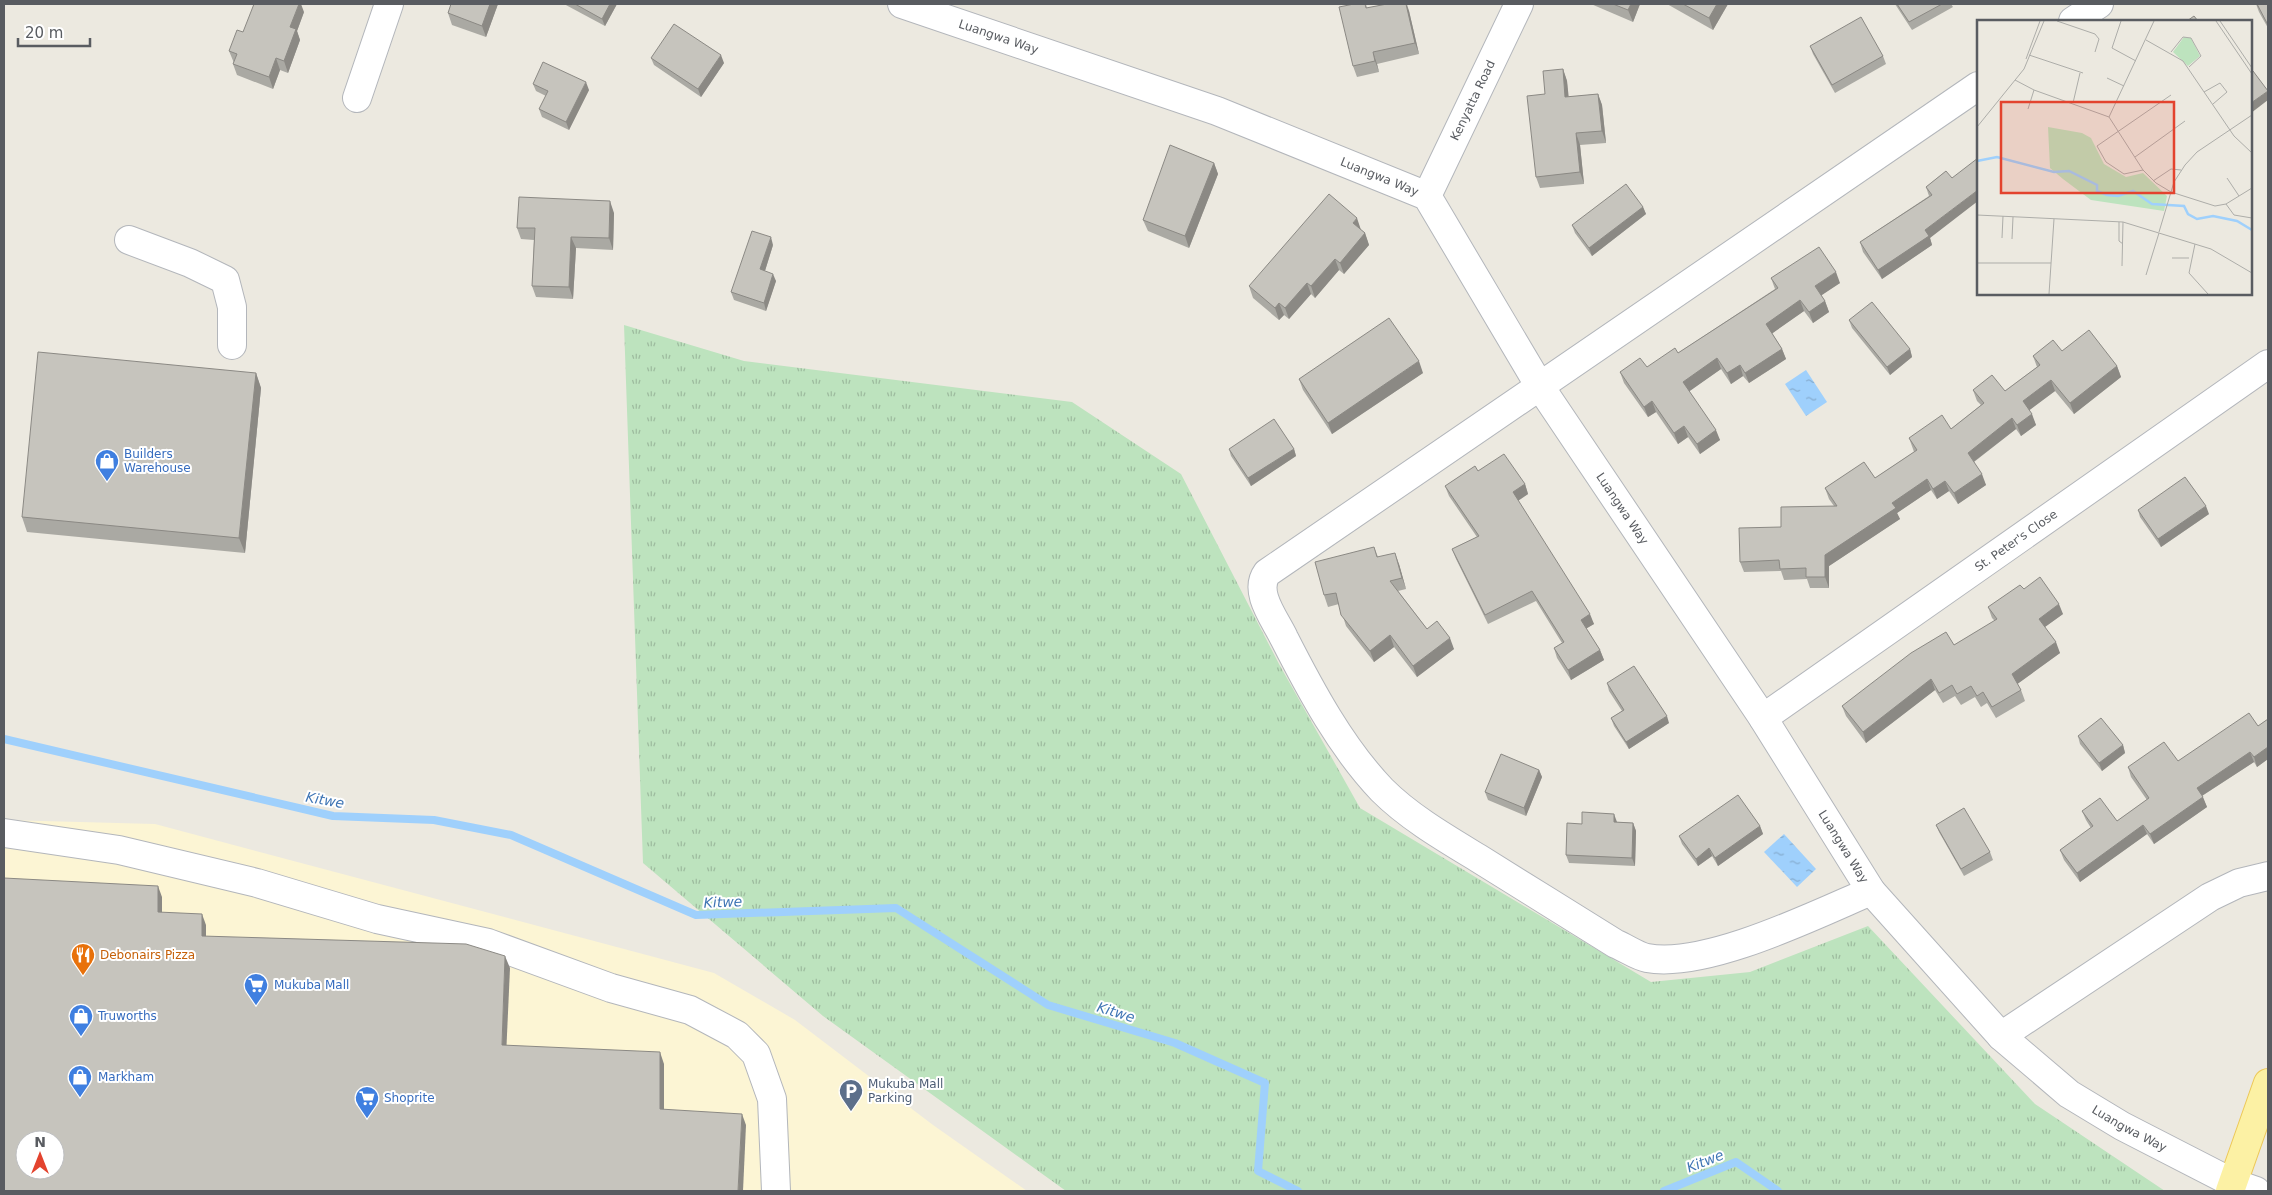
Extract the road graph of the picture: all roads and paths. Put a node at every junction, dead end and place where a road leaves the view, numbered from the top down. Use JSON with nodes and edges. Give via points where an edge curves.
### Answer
{"nodes":[{"id":1,"x":389,"y":4,"type":"edge"},
{"id":2,"x":902,"y":4,"type":"edge"},
{"id":3,"x":1519,"y":4,"type":"edge"},
{"id":4,"x":2099,"y":4,"type":"edge"},
{"id":5,"x":946,"y":11,"type":"edge"},
{"id":6,"x":2075,"y":20,"type":"edge"},
{"id":7,"x":1977,"y":87,"type":"edge"},
{"id":8,"x":357,"y":98,"type":"dead end"},
{"id":9,"x":1427,"y":196,"type":"junction"},
{"id":10,"x":129,"y":240,"type":"dead end"},
{"id":11,"x":232,"y":344,"type":"dead end"},
{"id":12,"x":2268,"y":364,"type":"edge"},
{"id":13,"x":1539,"y":385,"type":"junction"},
{"id":14,"x":1763,"y":718,"type":"junction"},
{"id":15,"x":4,"y":833,"type":"edge"},
{"id":16,"x":2268,"y":876,"type":"edge"},
{"id":17,"x":1871,"y":891,"type":"junction"},
{"id":18,"x":2001,"y":1036,"type":"junction"},
{"id":19,"x":2268,"y":1083,"type":"edge"},
{"id":20,"x":2239,"y":1189,"type":"edge"},
{"id":21,"x":776,"y":1191,"type":"edge"}],
"edges":[{"from":1,"to":8,"type":"street"},
{"from":2,"to":5,"type":"street","name":"Luangwa Way"},
{"from":3,"to":9,"type":"street","name":"Kenyatta Road"},
{"from":4,"to":6,"type":"street"},
{"from":5,"to":9,"type":"street","name":"Luangwa Way","via":[[1217,111]]},
{"from":7,"to":13,"type":"street"},
{"from":9,"to":13,"type":"street","name":"Luangwa Way"},
{"from":10,"to":11,"type":"street","via":[[225,280],[232,307]]},
{"from":12,"to":14,"type":"street","name":"St. Peter's Close"},
{"from":13,"to":14,"type":"street","name":"Luangwa Way"},
{"from":13,"to":17,"type":"street","via":[[1262,578],[1264,598],[1300,669],[1336,729],[1384,791],[1434,831],[1616,944],[1646,958],[1674,960],[1699,957]]},
{"from":14,"to":17,"type":"street","name":"Luangwa Way"},
{"from":15,"to":21,"type":"street","via":[[120,850],[257,883],[376,919],[488,943],[611,988],[690,1010],[737,1035],[756,1054],[772,1100]]},
{"from":16,"to":18,"type":"street","via":[[2239,883],[2210,898]]},
{"from":17,"to":18,"type":"street","name":"Luangwa Way"},
{"from":18,"to":20,"type":"street","name":"Luangwa Way","via":[[2069,1094]]},
{"from":19,"to":20,"type":"main road"}]}
